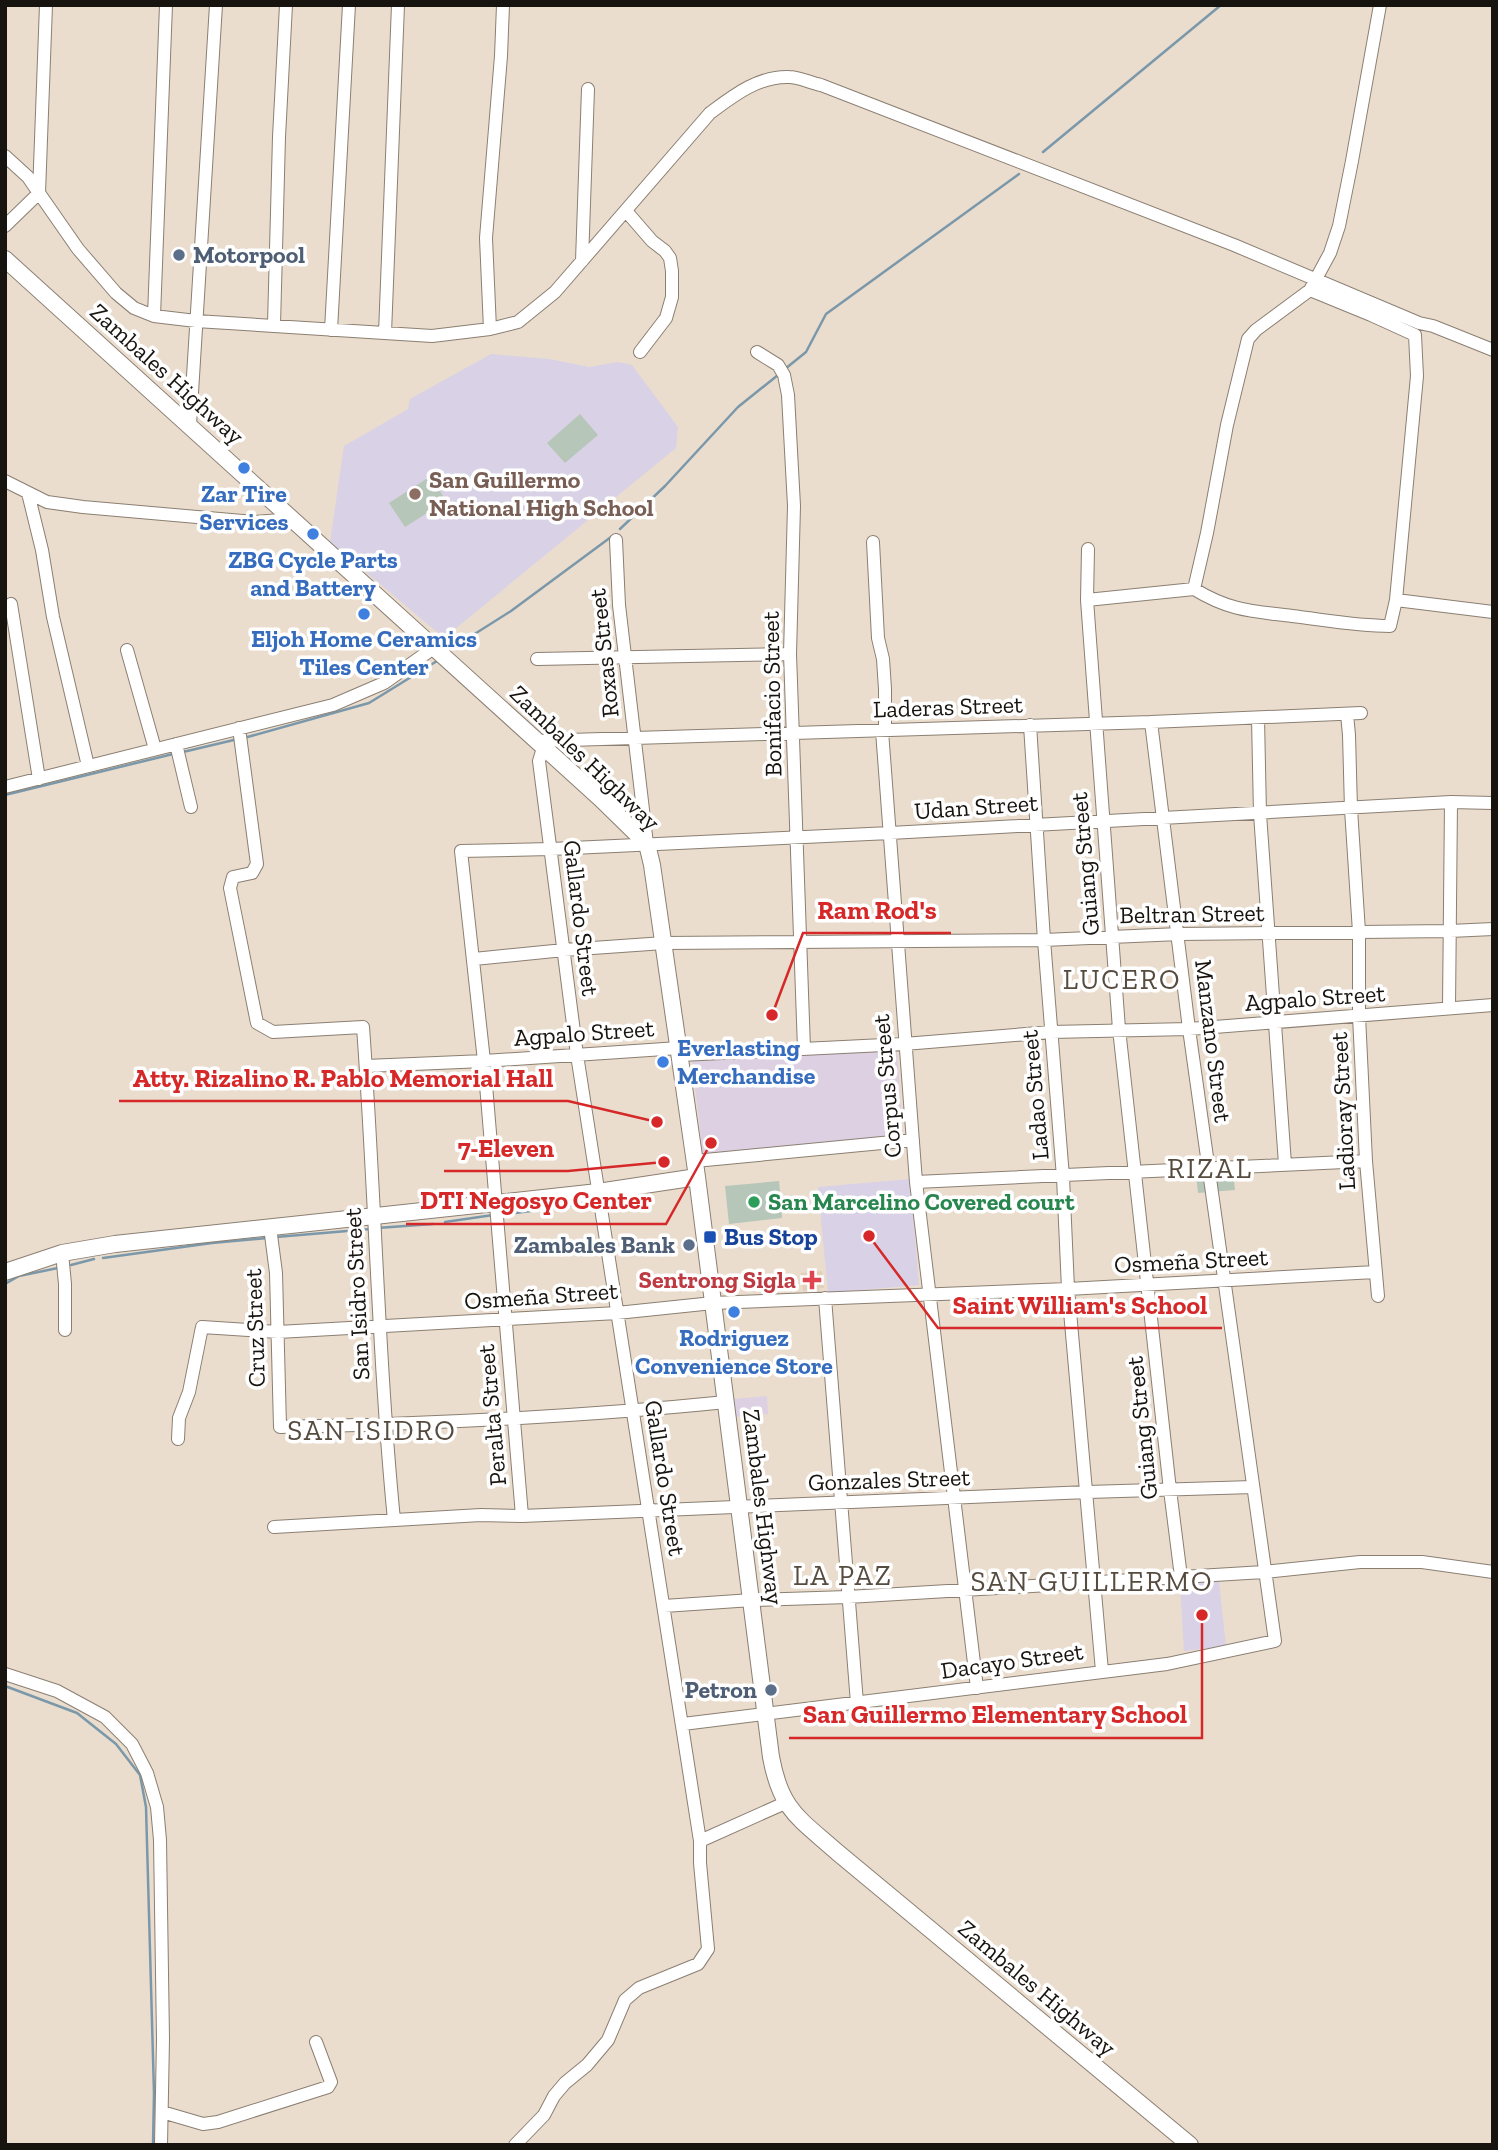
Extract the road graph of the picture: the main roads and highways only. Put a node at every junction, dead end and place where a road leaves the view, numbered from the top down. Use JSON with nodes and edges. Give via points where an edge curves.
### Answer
{"nodes":[{"id":1,"x":5,"y":259,"type":"edge"},
{"id":2,"x":697,"y":1177,"type":"junction"},
{"id":3,"x":667,"y":1182,"type":"junction"},
{"id":4,"x":701,"y":1208,"type":"junction"},
{"id":5,"x":5,"y":1272,"type":"edge"},
{"id":6,"x":1190,"y":2145,"type":"edge"}],
"edges":[{"from":1,"to":2,"type":"main road","name":"Zambales Highway","via":[[647,844]]},
{"from":2,"to":3,"type":"main road"},
{"from":2,"to":4,"type":"main road","name":"Zambales Highway"},
{"from":3,"to":4,"type":"main road"},
{"from":3,"to":5,"type":"main road","via":[[115,1244],[62,1253]]},
{"from":4,"to":6,"type":"main road","name":"Zambales Highway","via":[[765,1713],[775,1778],[785,1802],[837,1852]]}]}
